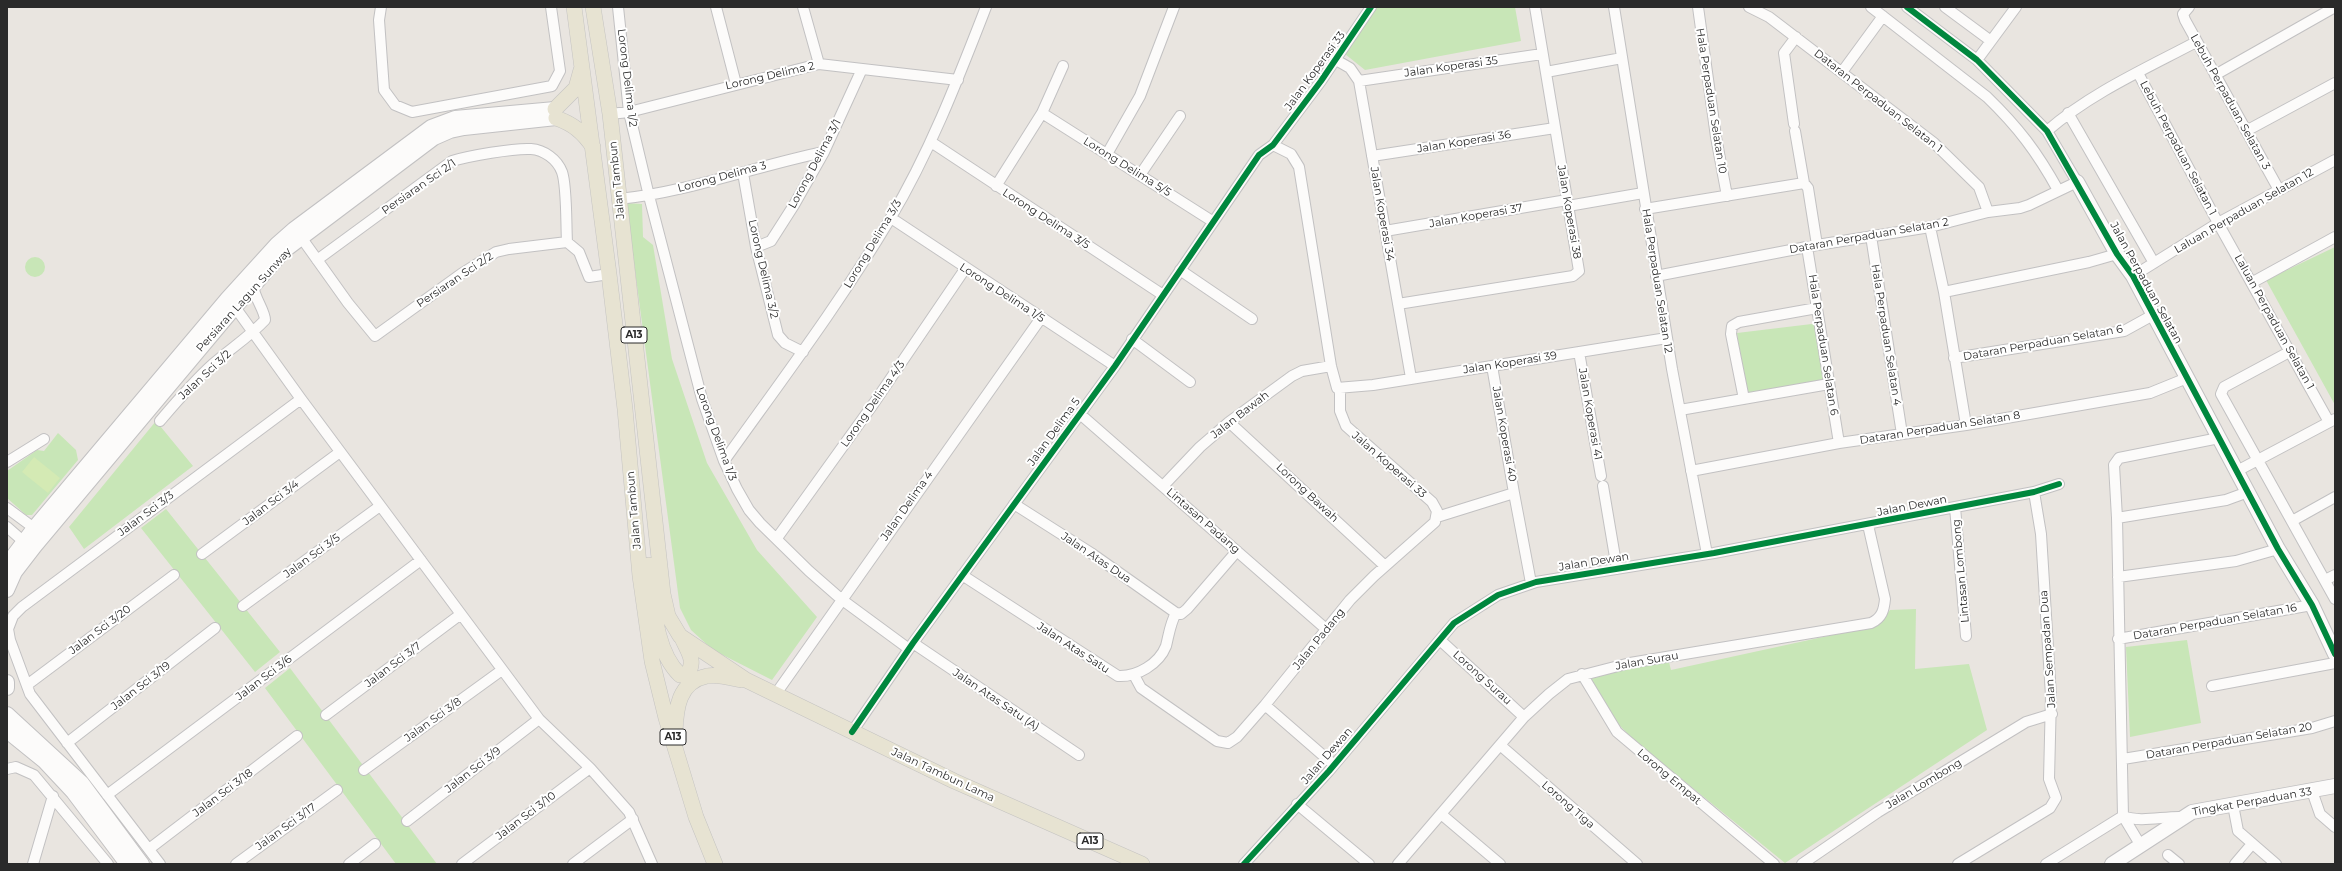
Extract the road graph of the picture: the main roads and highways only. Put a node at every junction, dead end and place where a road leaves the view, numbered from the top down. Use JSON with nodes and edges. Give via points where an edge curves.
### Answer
{"nodes":[{"id":1,"x":574,"y":7,"type":"edge"},
{"id":2,"x":594,"y":7,"type":"edge"},
{"id":3,"x":582,"y":62,"type":"junction"},
{"id":4,"x":555,"y":113,"type":"junction"},
{"id":5,"x":593,"y":148,"type":"junction"},
{"id":6,"x":2077,"y":182,"type":"road end"},
{"id":7,"x":298,"y":233,"type":"junction"},
{"id":8,"x":232,"y":302,"type":"junction"},
{"id":9,"x":631,"y":482,"type":"junction"},
{"id":10,"x":7,"y":564,"type":"edge"},
{"id":11,"x":7,"y":590,"type":"edge"},
{"id":12,"x":680,"y":636,"type":"junction"},
{"id":13,"x":2335,"y":654,"type":"edge"},
{"id":14,"x":746,"y":680,"type":"junction"},
{"id":15,"x":7,"y":682,"type":"edge"},
{"id":16,"x":7,"y":688,"type":"edge"},
{"id":17,"x":7,"y":714,"type":"edge"},
{"id":18,"x":7,"y":731,"type":"edge"},
{"id":19,"x":675,"y":744,"type":"junction"},
{"id":20,"x":2335,"y":786,"type":"edge"},
{"id":21,"x":122,"y":847,"type":"junction"},
{"id":22,"x":127,"y":864,"type":"edge"},
{"id":23,"x":142,"y":864,"type":"edge"},
{"id":24,"x":715,"y":864,"type":"edge"},
{"id":25,"x":1142,"y":864,"type":"edge"},
{"id":26,"x":2112,"y":864,"type":"edge"}],
"edges":[{"from":1,"to":3,"type":"main road"},
{"from":2,"to":12,"type":"main road","name":"Jalan Tambun","number":"A13","via":[[610,114],[660,568],[668,616]]},
{"from":3,"to":4,"type":"main road","via":[[576,88]]},
{"from":3,"to":5,"type":"main road","name":"Jalan Tambun"},
{"from":4,"to":5,"type":"main road","via":[[577,128]]},
{"from":4,"to":7,"type":"main road","name":"Persiaran Lagun Sunway","via":[[455,118],[432,132]]},
{"from":5,"to":9,"type":"main road","name":"Jalan Tambun","number":"A13","via":[[625,409]]},
{"from":6,"to":13,"type":"main road","name":"Jalan Perpaduan Selatan","via":[[2117,254],[2133,276],[2278,549],[2312,605]]},
{"from":7,"to":8,"type":"main road","name":"Persiaran Lagun Sunway","via":[[253,286]]},
{"from":7,"to":8,"type":"main road","name":"Persiaran Lagun Sunway","via":[[277,244]]},
{"from":8,"to":10,"type":"main road","name":"Persiaran Lagun Sunway","via":[[34,528]]},
{"from":8,"to":11,"type":"main road","name":"Persiaran Lagun Sunway","via":[[35,546],[15,572]]},
{"from":9,"to":12,"type":"main road","name":"Jalan Tambun","via":[[642,517],[659,635],[665,654],[680,675],[687,674],[692,669],[692,660]]},
{"from":9,"to":19,"type":"main road","name":"Jalan Tambun","number":"A13","via":[[640,576],[652,661]]},
{"from":12,"to":14,"type":"main road","name":"Jalan Tambun Lama"},
{"from":14,"to":19,"type":"main road","via":[[708,676],[690,685],[678,702]]},
{"from":14,"to":25,"type":"main road","name":"Jalan Tambun Lama","number":"A13","via":[[954,781]]},
{"from":15,"to":16,"type":"main road"},
{"from":17,"to":21,"type":"main road","via":[[82,783]]},
{"from":18,"to":21,"type":"main road","via":[[44,761]]},
{"from":19,"to":24,"type":"main road","name":"Jalan Tambun","number":"A13","via":[[696,817]]},
{"from":20,"to":26,"type":"main road","name":"Tingkat Perpaduan 33","via":[[2192,812]]},
{"from":21,"to":22,"type":"main road"},
{"from":21,"to":23,"type":"main road"}]}
